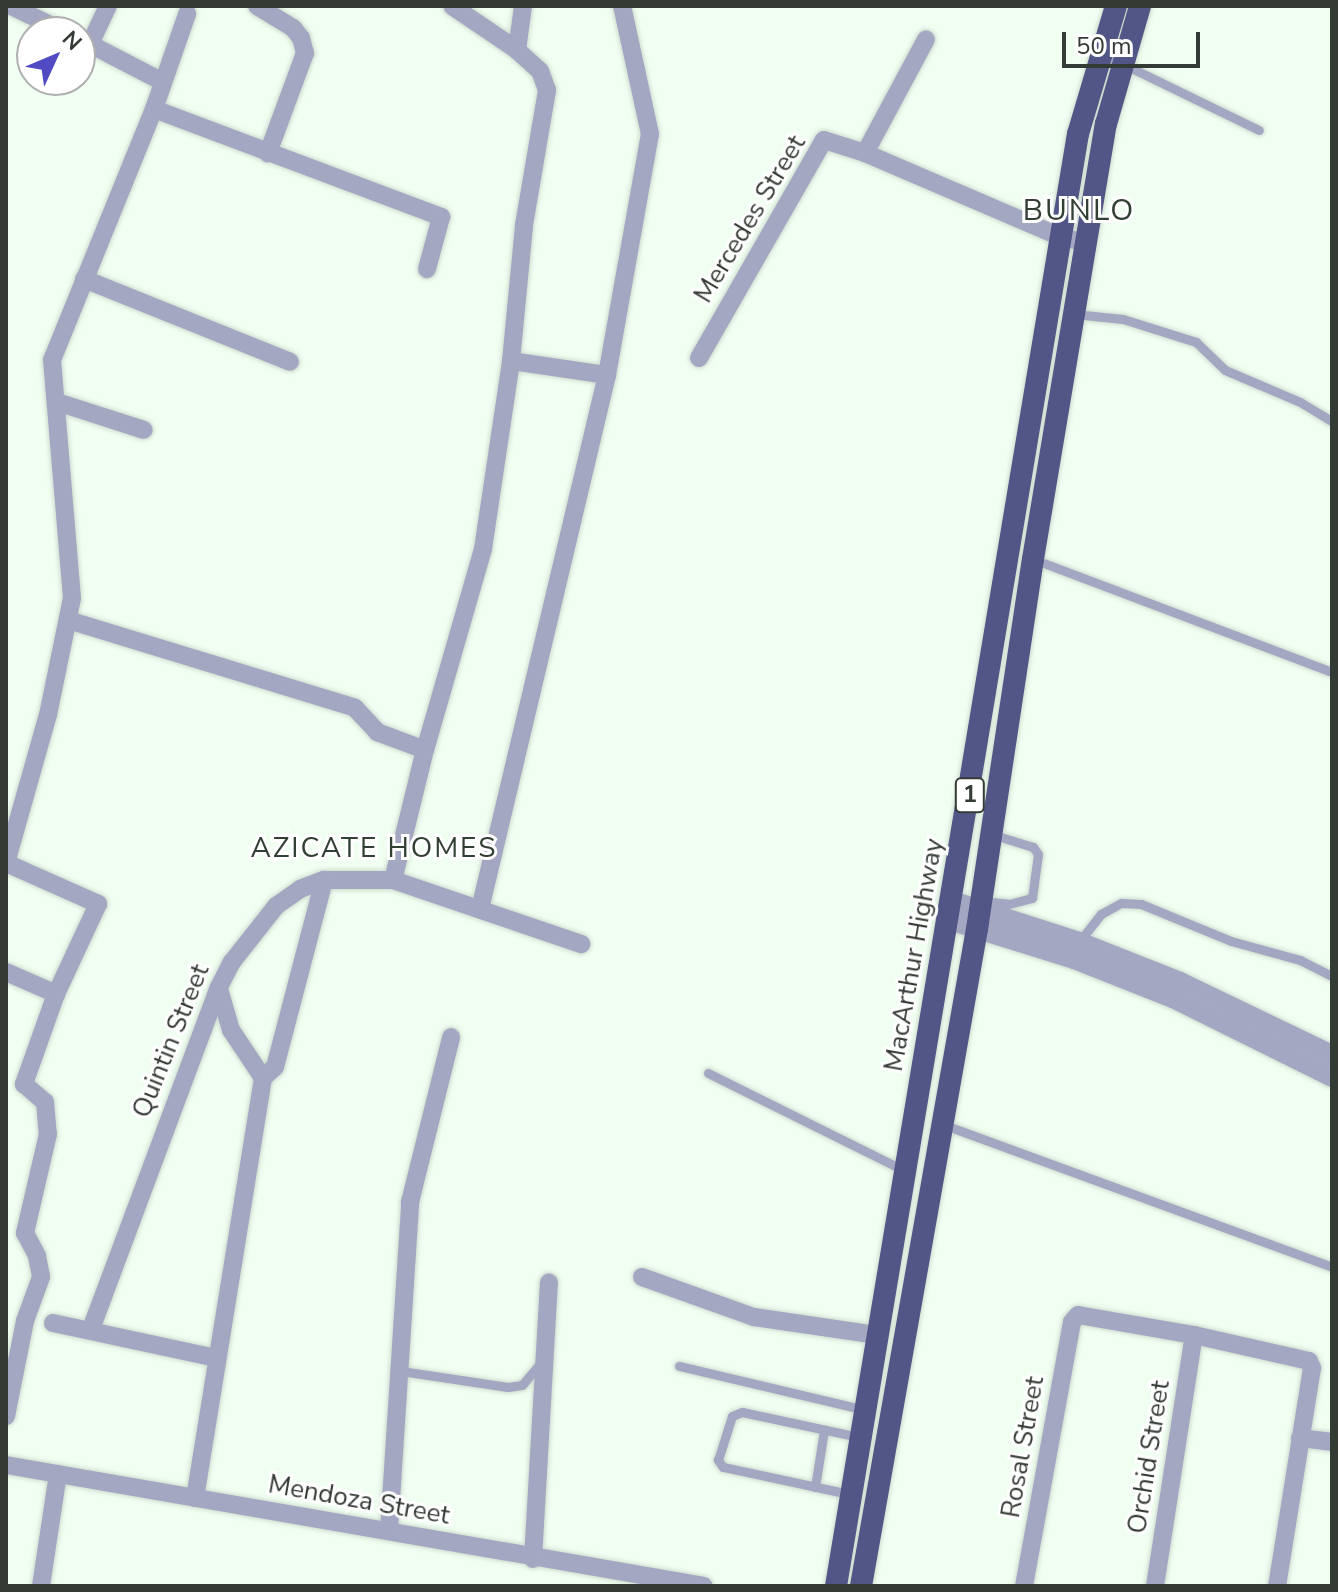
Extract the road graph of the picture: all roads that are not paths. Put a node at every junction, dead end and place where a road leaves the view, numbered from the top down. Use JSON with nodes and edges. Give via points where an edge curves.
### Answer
{"nodes":[{"id":1,"x":11,"y":6,"type":"edge"},
{"id":2,"x":108,"y":6,"type":"edge"},
{"id":3,"x":257,"y":6,"type":"edge"},
{"id":4,"x":452,"y":6,"type":"edge"},
{"id":5,"x":523,"y":6,"type":"edge"},
{"id":6,"x":622,"y":6,"type":"edge"},
{"id":7,"x":1116,"y":6,"type":"edge"},
{"id":8,"x":1140,"y":6,"type":"edge"},
{"id":9,"x":187,"y":14,"type":"dead end"},
{"id":10,"x":32,"y":16,"type":"edge"},
{"id":11,"x":96,"y":25,"type":"edge"},
{"id":12,"x":926,"y":39,"type":"dead end"},
{"id":13,"x":96,"y":48,"type":"edge"},
{"id":14,"x":517,"y":50,"type":"junction"},
{"id":15,"x":1101,"y":56,"type":"junction"},
{"id":16,"x":1123,"y":64,"type":"junction"},
{"id":17,"x":163,"y":82,"type":"junction"},
{"id":18,"x":154,"y":109,"type":"junction"},
{"id":19,"x":1259,"y":130,"type":"dead end"},
{"id":20,"x":268,"y":153,"type":"junction"},
{"id":21,"x":865,"y":153,"type":"junction"},
{"id":22,"x":1063,"y":238,"type":"junction"},
{"id":23,"x":1086,"y":242,"type":"junction"},
{"id":24,"x":427,"y":269,"type":"dead end"},
{"id":25,"x":84,"y":279,"type":"junction"},
{"id":26,"x":1074,"y":314,"type":"junction"},
{"id":27,"x":699,"y":358,"type":"dead end"},
{"id":28,"x":511,"y":361,"type":"junction"},
{"id":29,"x":290,"y":362,"type":"dead end"},
{"id":30,"x":607,"y":375,"type":"junction"},
{"id":31,"x":57,"y":402,"type":"junction"},
{"id":32,"x":1332,"y":421,"type":"edge"},
{"id":33,"x":144,"y":430,"type":"dead end"},
{"id":34,"x":1033,"y":559,"type":"junction"},
{"id":35,"x":68,"y":620,"type":"junction"},
{"id":36,"x":1332,"y":672,"type":"edge"},
{"id":37,"x":425,"y":750,"type":"junction"},
{"id":38,"x":991,"y":834,"type":"junction"},
{"id":39,"x":6,"y":863,"type":"edge"},
{"id":40,"x":324,"y":880,"type":"junction"},
{"id":41,"x":393,"y":880,"type":"junction"},
{"id":42,"x":480,"y":909,"type":"junction"},
{"id":43,"x":950,"y":910,"type":"junction"},
{"id":44,"x":979,"y":913,"type":"junction"},
{"id":45,"x":1079,"y":942,"type":"junction"},
{"id":46,"x":581,"y":944,"type":"dead end"},
{"id":47,"x":6,"y":972,"type":"edge"},
{"id":48,"x":1332,"y":976,"type":"edge"},
{"id":49,"x":219,"y":987,"type":"junction"},
{"id":50,"x":56,"y":994,"type":"junction"},
{"id":51,"x":451,"y":1037,"type":"dead end"},
{"id":52,"x":1332,"y":1055,"type":"edge"},
{"id":53,"x":708,"y":1073,"type":"dead end"},
{"id":54,"x":1332,"y":1077,"type":"edge"},
{"id":55,"x":263,"y":1078,"type":"junction"},
{"id":56,"x":15,"y":1081,"type":"edge"},
{"id":57,"x":942,"y":1124,"type":"junction"},
{"id":58,"x":906,"y":1172,"type":"junction"},
{"id":59,"x":1332,"y":1267,"type":"edge"},
{"id":60,"x":642,"y":1277,"type":"dead end"},
{"id":61,"x":549,"y":1282,"type":"dead end"},
{"id":62,"x":6,"y":1319,"type":"edge"},
{"id":63,"x":25,"y":1321,"type":"junction"},
{"id":64,"x":53,"y":1323,"type":"dead end"},
{"id":65,"x":91,"y":1329,"type":"junction"},
{"id":66,"x":878,"y":1335,"type":"junction"},
{"id":67,"x":1194,"y":1335,"type":"junction"},
{"id":68,"x":216,"y":1358,"type":"junction"},
{"id":69,"x":543,"y":1361,"type":"junction"},
{"id":70,"x":679,"y":1366,"type":"dead end"},
{"id":71,"x":401,"y":1371,"type":"junction"},
{"id":72,"x":865,"y":1410,"type":"junction"},
{"id":73,"x":6,"y":1416,"type":"edge"},
{"id":74,"x":824,"y":1430,"type":"junction"},
{"id":75,"x":859,"y":1437,"type":"junction"},
{"id":76,"x":1300,"y":1438,"type":"junction"},
{"id":77,"x":1332,"y":1442,"type":"edge"},
{"id":78,"x":6,"y":1465,"type":"edge"},
{"id":79,"x":58,"y":1474,"type":"junction"},
{"id":80,"x":815,"y":1487,"type":"junction"},
{"id":81,"x":852,"y":1495,"type":"junction"},
{"id":82,"x":195,"y":1498,"type":"junction"},
{"id":83,"x":389,"y":1531,"type":"junction"},
{"id":84,"x":533,"y":1559,"type":"junction"},
{"id":85,"x":696,"y":1585,"type":"edge"},
{"id":86,"x":41,"y":1586,"type":"edge"},
{"id":87,"x":836,"y":1586,"type":"edge"},
{"id":88,"x":861,"y":1586,"type":"edge"},
{"id":89,"x":1024,"y":1586,"type":"edge"},
{"id":90,"x":1155,"y":1586,"type":"edge"},
{"id":91,"x":1277,"y":1586,"type":"edge"}],
"edges":[{"from":1,"to":10,"type":"street"},
{"from":2,"to":11,"type":"street"},
{"from":3,"to":20,"type":"street","via":[[293,28],[305,53]]},
{"from":4,"to":14,"type":"street"},
{"from":5,"to":14,"type":"street"},
{"from":6,"to":30,"type":"street","via":[[650,134]]},
{"from":7,"to":15,"type":"highway","name":"MacArthur Highway","number":"1"},
{"from":8,"to":16,"type":"highway","number":"1"},
{"from":9,"to":17,"type":"street"},
{"from":12,"to":21,"type":"street"},
{"from":13,"to":17,"type":"street"},
{"from":14,"to":28,"type":"street","via":[[540,71],[547,90],[524,225]]},
{"from":15,"to":16,"type":"lane"},
{"from":15,"to":22,"type":"highway","name":"MacArthur Highway","number":"1","via":[[1078,134]]},
{"from":16,"to":19,"type":"lane"},
{"from":16,"to":23,"type":"highway","number":"1","via":[[1106,124]]},
{"from":17,"to":18,"type":"street"},
{"from":18,"to":20,"type":"street"},
{"from":18,"to":25,"type":"street"},
{"from":20,"to":24,"type":"street","via":[[441,217]]},
{"from":21,"to":22,"type":"street","name":"Mercedes Street"},
{"from":21,"to":27,"type":"street","name":"Mercedes Street","via":[[824,140]]},
{"from":22,"to":23,"type":"street","name":"Mercedes Street"},
{"from":22,"to":43,"type":"highway","name":"MacArthur Highway","number":"1"},
{"from":23,"to":26,"type":"highway","number":"1"},
{"from":25,"to":29,"type":"street"},
{"from":25,"to":31,"type":"street","via":[[52,360]]},
{"from":26,"to":32,"type":"lane","via":[[1123,319],[1196,342],[1225,370]]},
{"from":26,"to":34,"type":"highway","number":"1"},
{"from":28,"to":30,"type":"street"},
{"from":28,"to":37,"type":"street","via":[[483,549]]},
{"from":30,"to":42,"type":"street"},
{"from":31,"to":33,"type":"street"},
{"from":31,"to":35,"type":"street","via":[[72,598]]},
{"from":34,"to":36,"type":"lane"},
{"from":34,"to":38,"type":"highway","number":"1"},
{"from":35,"to":37,"type":"street","via":[[355,708],[377,732]]},
{"from":35,"to":39,"type":"street","via":[[48,715]]},
{"from":37,"to":41,"type":"street"},
{"from":38,"to":44,"type":"highway","number":"1"},
{"from":38,"to":44,"type":"lane","via":[[1033,847],[1038,854],[1032,898]]},
{"from":39,"to":50,"type":"street","via":[[98,904]]},
{"from":40,"to":41,"type":"street","name":"Quintin Street"},
{"from":40,"to":49,"type":"street","name":"Quintin Street","via":[[276,906]]},
{"from":40,"to":55,"type":"street","via":[[275,1067]]},
{"from":41,"to":42,"type":"street","name":"Quintin Street"},
{"from":42,"to":46,"type":"street","name":"Quintin Street"},
{"from":43,"to":44,"type":"street"},
{"from":43,"to":58,"type":"highway","name":"MacArthur Highway","number":"1"},
{"from":44,"to":45,"type":"street"},
{"from":44,"to":54,"type":"street","via":[[1074,959],[1173,998]]},
{"from":44,"to":57,"type":"highway","number":"1"},
{"from":45,"to":48,"type":"lane","via":[[1101,914],[1121,903],[1141,904]]},
{"from":45,"to":52,"type":"street","via":[[1180,982]]},
{"from":47,"to":50,"type":"street"},
{"from":49,"to":55,"type":"street","via":[[231,1030]]},
{"from":49,"to":65,"type":"street","name":"Quintin Street"},
{"from":50,"to":56,"type":"street"},
{"from":51,"to":71,"type":"street","via":[[410,1202]]},
{"from":53,"to":58,"type":"lane"},
{"from":55,"to":68,"type":"street"},
{"from":56,"to":63,"type":"street","via":[[45,1102],[48,1134],[25,1233],[41,1277]]},
{"from":57,"to":59,"type":"lane"},
{"from":57,"to":88,"type":"highway","number":"1"},
{"from":58,"to":66,"type":"highway","name":"MacArthur Highway","number":"1"},
{"from":60,"to":66,"type":"street","via":[[754,1317]]},
{"from":61,"to":69,"type":"street"},
{"from":62,"to":63,"type":"street"},
{"from":63,"to":73,"type":"street"},
{"from":64,"to":65,"type":"street"},
{"from":65,"to":68,"type":"street"},
{"from":66,"to":72,"type":"highway","name":"MacArthur Highway","number":"1"},
{"from":67,"to":76,"type":"street","via":[[1309,1361]]},
{"from":67,"to":89,"type":"street","name":"Rosal Street","via":[[1083,1315],[1074,1318]]},
{"from":67,"to":90,"type":"street","name":"Orchid Street"},
{"from":68,"to":82,"type":"street"},
{"from":69,"to":71,"type":"lane","via":[[522,1385],[508,1387]]},
{"from":69,"to":84,"type":"street"},
{"from":70,"to":72,"type":"lane"},
{"from":71,"to":83,"type":"street"},
{"from":72,"to":75,"type":"highway","name":"MacArthur Highway","number":"1"},
{"from":74,"to":75,"type":"lane"},
{"from":74,"to":80,"type":"lane"},
{"from":74,"to":80,"type":"lane","via":[[742,1412],[732,1416],[718,1460],[723,1467]]},
{"from":75,"to":81,"type":"highway","name":"MacArthur Highway","number":"1"},
{"from":76,"to":77,"type":"street"},
{"from":76,"to":91,"type":"street"},
{"from":78,"to":79,"type":"street","name":"Mendoza Street"},
{"from":79,"to":82,"type":"street","name":"Mendoza Street"},
{"from":79,"to":86,"type":"street"},
{"from":80,"to":81,"type":"lane"},
{"from":81,"to":87,"type":"highway","name":"MacArthur Highway","number":"1"},
{"from":82,"to":83,"type":"street","name":"Mendoza Street"},
{"from":83,"to":84,"type":"street","name":"Mendoza Street"},
{"from":84,"to":85,"type":"street","name":"Mendoza Street"}]}
